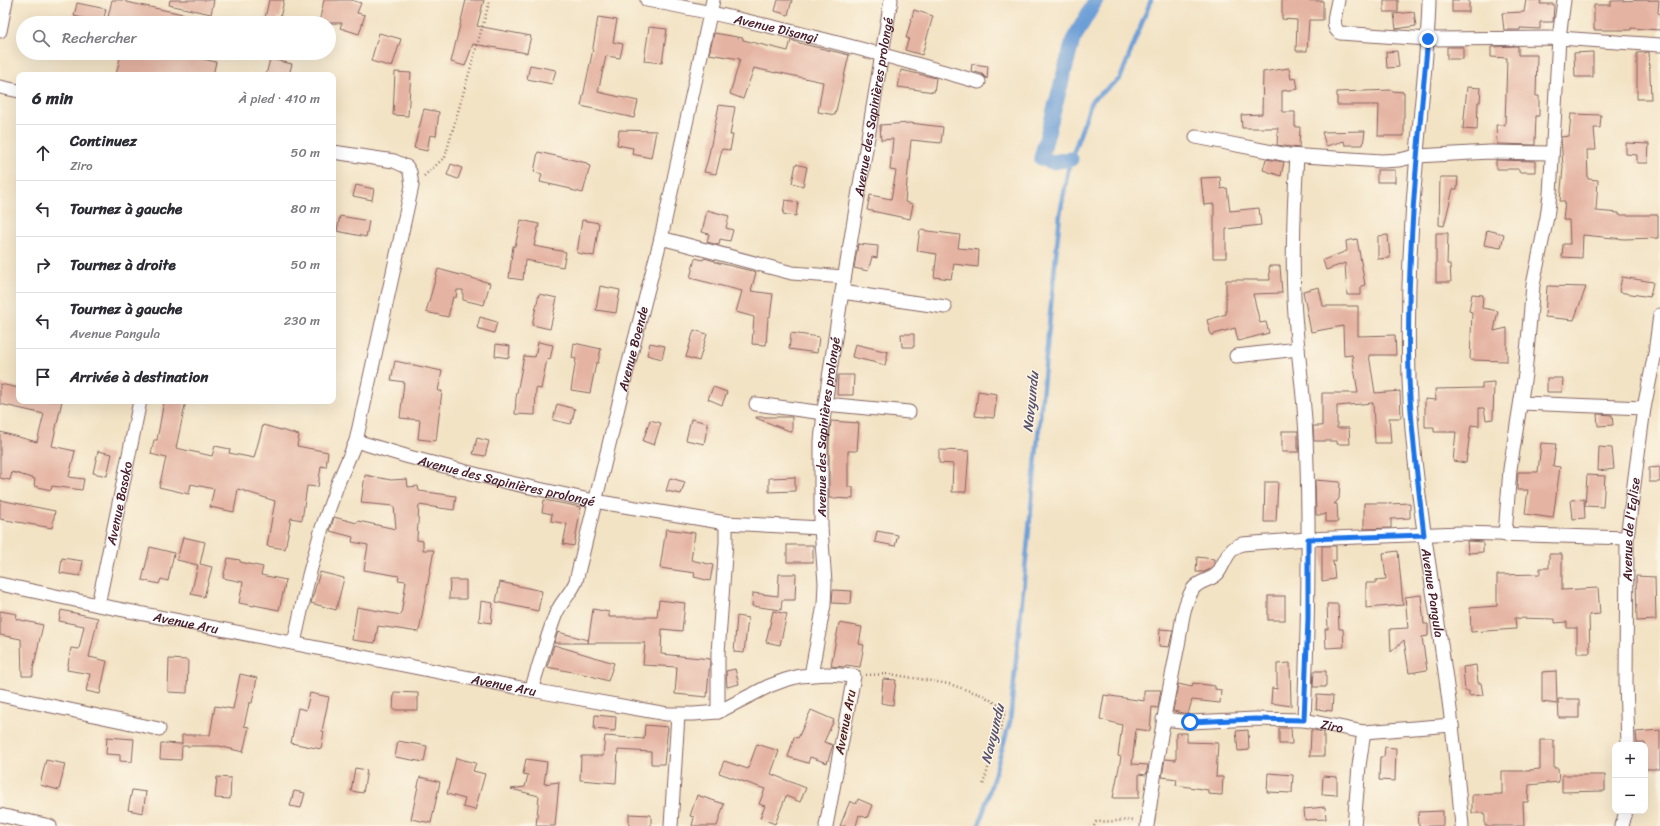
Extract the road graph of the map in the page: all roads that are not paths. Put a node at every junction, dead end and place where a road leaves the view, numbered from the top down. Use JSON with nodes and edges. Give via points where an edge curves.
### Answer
{"nodes":[{"id":1,"x":6,"y":0,"type":"edge"},
{"id":2,"x":647,"y":0,"type":"edge"},
{"id":3,"x":891,"y":0,"type":"edge"},
{"id":4,"x":1338,"y":0,"type":"edge"},
{"id":5,"x":1429,"y":0,"type":"edge"},
{"id":6,"x":1564,"y":0,"type":"edge"},
{"id":7,"x":712,"y":6,"type":"edge"},
{"id":8,"x":0,"y":30,"type":"edge"},
{"id":9,"x":1559,"y":38,"type":"junction"},
{"id":10,"x":1428,"y":39,"type":"junction"},
{"id":11,"x":1660,"y":45,"type":"edge"},
{"id":12,"x":881,"y":54,"type":"junction"},
{"id":13,"x":979,"y":82,"type":"dead end"},
{"id":14,"x":0,"y":87,"type":"edge"},
{"id":15,"x":16,"y":90,"type":"edge"},
{"id":16,"x":1196,"y":137,"type":"dead end"},
{"id":17,"x":336,"y":152,"type":"edge"},
{"id":18,"x":1551,"y":153,"type":"junction"},
{"id":19,"x":1297,"y":156,"type":"junction"},
{"id":20,"x":1417,"y":156,"type":"junction"},
{"id":21,"x":661,"y":238,"type":"junction"},
{"id":22,"x":844,"y":277,"type":"junction"},
{"id":23,"x":842,"y":292,"type":"junction"},
{"id":24,"x":945,"y":306,"type":"dead end"},
{"id":25,"x":1660,"y":315,"type":"edge"},
{"id":26,"x":1298,"y":349,"type":"junction"},
{"id":27,"x":1236,"y":356,"type":"dead end"},
{"id":28,"x":1521,"y":403,"type":"junction"},
{"id":29,"x":139,"y":404,"type":"edge"},
{"id":30,"x":756,"y":404,"type":"dead end"},
{"id":31,"x":825,"y":408,"type":"junction"},
{"id":32,"x":1644,"y":408,"type":"junction"},
{"id":33,"x":909,"y":412,"type":"dead end"},
{"id":34,"x":356,"y":441,"type":"junction"},
{"id":35,"x":594,"y":501,"type":"junction"},
{"id":36,"x":726,"y":523,"type":"junction"},
{"id":37,"x":821,"y":528,"type":"junction"},
{"id":38,"x":1424,"y":535,"type":"junction"},
{"id":39,"x":1505,"y":535,"type":"junction"},
{"id":40,"x":1627,"y":538,"type":"junction"},
{"id":41,"x":1308,"y":539,"type":"junction"},
{"id":42,"x":0,"y":584,"type":"edge"},
{"id":43,"x":98,"y":605,"type":"junction"},
{"id":44,"x":294,"y":643,"type":"junction"},
{"id":45,"x":811,"y":675,"type":"junction"},
{"id":46,"x":531,"y":690,"type":"junction"},
{"id":47,"x":0,"y":695,"type":"edge"},
{"id":48,"x":718,"y":712,"type":"junction"},
{"id":49,"x":678,"y":715,"type":"junction"},
{"id":50,"x":1163,"y":719,"type":"junction"},
{"id":51,"x":1304,"y":720,"type":"junction"},
{"id":52,"x":1452,"y":726,"type":"junction"},
{"id":53,"x":159,"y":729,"type":"dead end"},
{"id":54,"x":1364,"y":732,"type":"junction"},
{"id":55,"x":1628,"y":742,"type":"edge"},
{"id":56,"x":1625,"y":814,"type":"edge"},
{"id":57,"x":0,"y":815,"type":"edge"},
{"id":58,"x":1148,"y":823,"type":"edge"},
{"id":59,"x":49,"y":826,"type":"edge"},
{"id":60,"x":670,"y":826,"type":"edge"},
{"id":61,"x":826,"y":826,"type":"edge"},
{"id":62,"x":1354,"y":826,"type":"edge"},
{"id":63,"x":1462,"y":826,"type":"edge"},
{"id":64,"x":1622,"y":826,"type":"edge"}],
"edges":[{"from":1,"to":8,"type":"street"},
{"from":2,"to":7,"type":"street","name":"Avenue Disangi"},
{"from":3,"to":12,"type":"street","name":"Avenue des Sapinières prolongé"},
{"from":4,"to":10,"type":"street","via":[[1334,24],[1337,31]]},
{"from":5,"to":10,"type":"street","name":"Avenue Pangula"},
{"from":6,"to":9,"type":"street"},
{"from":7,"to":12,"type":"street","name":"Avenue Disangi"},
{"from":7,"to":21,"type":"street","name":"Avenue Boende"},
{"from":9,"to":10,"type":"street"},
{"from":9,"to":11,"type":"street"},
{"from":9,"to":18,"type":"street"},
{"from":10,"to":20,"type":"street","name":"Avenue Pangula"},
{"from":12,"to":13,"type":"street","name":"Avenue Disangi"},
{"from":12,"to":22,"type":"street","name":"Avenue des Sapinières prolongé"},
{"from":14,"to":15,"type":"street"},
{"from":16,"to":19,"type":"street"},
{"from":17,"to":34,"type":"street","via":[[401,164],[410,172],[412,186]]},
{"from":18,"to":20,"type":"street","via":[[1490,152]]},
{"from":18,"to":28,"type":"street","via":[[1550,194],[1533,285]]},
{"from":19,"to":20,"type":"street","via":[[1382,161]]},
{"from":19,"to":26,"type":"street","via":[[1293,219],[1294,299]]},
{"from":20,"to":38,"type":"street","name":"Avenue Pangula","via":[[1409,286],[1409,379]]},
{"from":21,"to":22,"type":"street","via":[[792,273]]},
{"from":21,"to":35,"type":"street","name":"Avenue Boende"},
{"from":22,"to":23,"type":"street","name":"Avenue des Sapinières prolongé"},
{"from":23,"to":24,"type":"street"},
{"from":23,"to":31,"type":"street","name":"Avenue des Sapinières prolongé"},
{"from":25,"to":32,"type":"street","name":"Avenue de l'Eglise"},
{"from":26,"to":27,"type":"street"},
{"from":26,"to":41,"type":"street","via":[[1305,414]]},
{"from":28,"to":32,"type":"street"},
{"from":28,"to":39,"type":"street","via":[[1510,469]]},
{"from":29,"to":43,"type":"street","name":"Avenue Basoko"},
{"from":30,"to":31,"type":"street"},
{"from":31,"to":33,"type":"street"},
{"from":31,"to":37,"type":"street","name":"Avenue des Sapinières prolongé","via":[[821,441]]},
{"from":32,"to":40,"type":"street","name":"Avenue de l'Eglise"},
{"from":34,"to":35,"type":"street","name":"Avenue des Sapinières prolongé","via":[[495,479]]},
{"from":34,"to":44,"type":"street","via":[[322,528]]},
{"from":35,"to":36,"type":"street","name":"Avenue des Sapinières prolongé"},
{"from":35,"to":46,"type":"street","name":"Avenue Boende","via":[[573,588],[555,616]]},
{"from":36,"to":37,"type":"street","name":"Avenue des Sapinières prolongé"},
{"from":36,"to":48,"type":"street","via":[[718,653]]},
{"from":37,"to":45,"type":"street","via":[[824,605]]},
{"from":38,"to":39,"type":"street"},
{"from":38,"to":41,"type":"street"},
{"from":38,"to":52,"type":"street","name":"Avenue Pangula"},
{"from":39,"to":40,"type":"street"},
{"from":40,"to":55,"type":"street","name":"Avenue de l'Eglise"},
{"from":41,"to":50,"type":"street","via":[[1238,545],[1231,550],[1215,576],[1196,586],[1183,609],[1181,632]]},
{"from":41,"to":51,"type":"street"},
{"from":42,"to":43,"type":"street","name":"Avenue Aru"},
{"from":43,"to":44,"type":"street","name":"Avenue Aru"},
{"from":44,"to":46,"type":"street","name":"Avenue Aru"},
{"from":45,"to":48,"type":"street","name":"Avenue Aru","via":[[785,680]]},
{"from":45,"to":61,"type":"street","name":"Avenue Aru","via":[[854,676]]},
{"from":46,"to":49,"type":"street","name":"Avenue Aru"},
{"from":47,"to":53,"type":"street"},
{"from":48,"to":49,"type":"street","name":"Avenue Aru"},
{"from":49,"to":60,"type":"street"},
{"from":50,"to":51,"type":"street","name":"Ziro","via":[[1190,722]]},
{"from":50,"to":58,"type":"street"},
{"from":51,"to":54,"type":"street","name":"Ziro"},
{"from":52,"to":54,"type":"street","name":"Ziro"},
{"from":52,"to":63,"type":"street","name":"Avenue Pangula"},
{"from":54,"to":62,"type":"street"},
{"from":56,"to":64,"type":"street"},
{"from":57,"to":59,"type":"street"}]}
